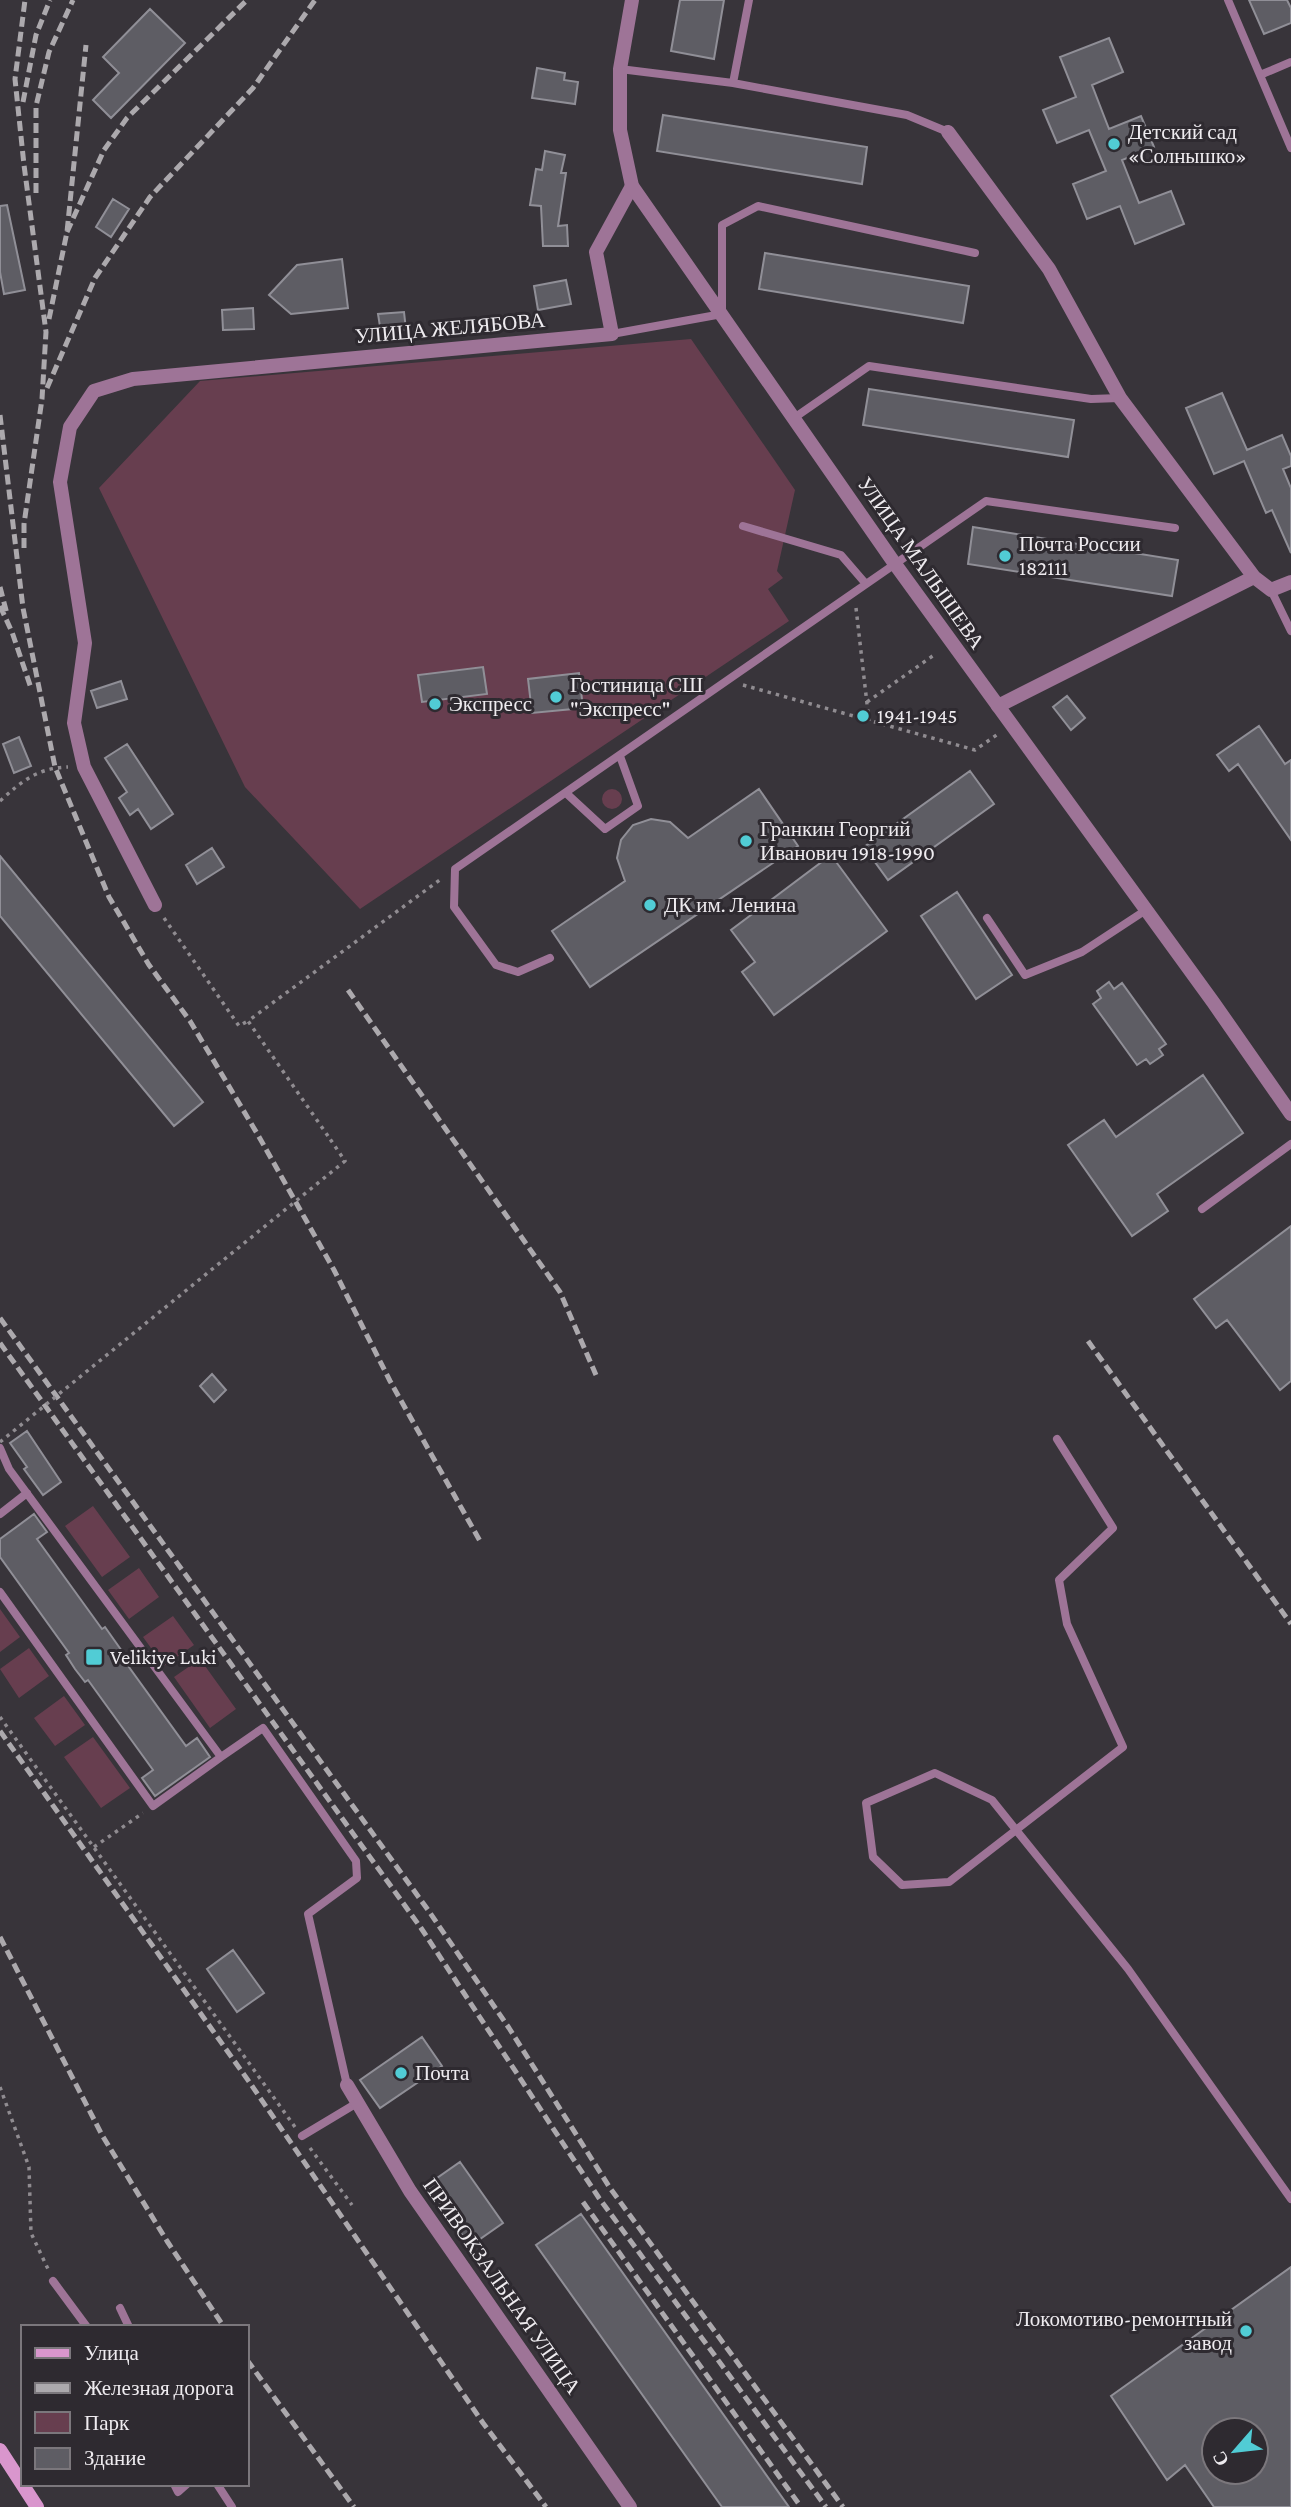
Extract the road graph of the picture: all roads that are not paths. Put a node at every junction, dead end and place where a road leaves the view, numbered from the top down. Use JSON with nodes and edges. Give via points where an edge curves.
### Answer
{"nodes":[{"id":1,"x":632,"y":0,"type":"edge"},
{"id":2,"x":749,"y":0,"type":"edge"},
{"id":3,"x":1228,"y":0,"type":"edge"},
{"id":4,"x":1291,"y":62,"type":"edge"},
{"id":5,"x":620,"y":69,"type":"junction"},
{"id":6,"x":1259,"y":75,"type":"junction"},
{"id":7,"x":733,"y":83,"type":"junction"},
{"id":8,"x":948,"y":132,"type":"joint"},
{"id":9,"x":1291,"y":148,"type":"edge"},
{"id":10,"x":632,"y":186,"type":"junction"},
{"id":11,"x":975,"y":253,"type":"dead end"},
{"id":12,"x":722,"y":314,"type":"junction"},
{"id":13,"x":612,"y":334,"type":"junction"},
{"id":14,"x":1120,"y":398,"type":"junction"},
{"id":15,"x":794,"y":418,"type":"junction"},
{"id":16,"x":743,"y":526,"type":"dead end"},
{"id":17,"x":1175,"y":528,"type":"dead end"},
{"id":18,"x":895,"y":564,"type":"junction"},
{"id":19,"x":1254,"y":577,"type":"junction"},
{"id":20,"x":1291,"y":582,"type":"edge"},
{"id":21,"x":866,"y":584,"type":"junction"},
{"id":22,"x":1271,"y":590,"type":"junction"},
{"id":23,"x":1291,"y":631,"type":"edge"},
{"id":24,"x":998,"y":706,"type":"junction"},
{"id":25,"x":620,"y":756,"type":"junction"},
{"id":26,"x":566,"y":793,"type":"junction"},
{"id":27,"x":155,"y":905,"type":"road end"},
{"id":28,"x":1146,"y":910,"type":"junction"},
{"id":29,"x":987,"y":918,"type":"dead end"},
{"id":30,"x":550,"y":958,"type":"dead end"},
{"id":31,"x":1291,"y":1114,"type":"edge"},
{"id":32,"x":1291,"y":1144,"type":"edge"},
{"id":33,"x":1202,"y":1209,"type":"dead end"},
{"id":34,"x":1056,"y":1439,"type":"dead end"},
{"id":35,"x":0,"y":1448,"type":"edge"},
{"id":36,"x":27,"y":1493,"type":"junction"},
{"id":37,"x":0,"y":1514,"type":"edge"},
{"id":38,"x":0,"y":1592,"type":"edge"},
{"id":39,"x":221,"y":1757,"type":"junction"},
{"id":40,"x":1016,"y":1830,"type":"junction"},
{"id":41,"x":347,"y":2085,"type":"joint"},
{"id":42,"x":357,"y":2103,"type":"junction"},
{"id":43,"x":302,"y":2136,"type":"road end"},
{"id":44,"x":1291,"y":2199,"type":"edge"},
{"id":45,"x":54,"y":2281,"type":"road end"},
{"id":46,"x":120,"y":2308,"type":"dead end"},
{"id":47,"x":86,"y":2325,"type":"edge"},
{"id":48,"x":128,"y":2325,"type":"edge"},
{"id":49,"x":0,"y":2450,"type":"edge"},
{"id":50,"x":21,"y":2482,"type":"edge"},
{"id":51,"x":23,"y":2486,"type":"edge"},
{"id":52,"x":219,"y":2486,"type":"edge"},
{"id":53,"x":37,"y":2507,"type":"edge"},
{"id":54,"x":232,"y":2507,"type":"edge"},
{"id":55,"x":629,"y":2507,"type":"edge"}],
"edges":[{"from":1,"to":5,"type":"street","name":"УЛИЦА МАЛЫШЕВА"},
{"from":2,"to":7,"type":"lane"},
{"from":3,"to":6,"type":"lane"},
{"from":4,"to":6,"type":"lane"},
{"from":5,"to":7,"type":"lane"},
{"from":5,"to":10,"type":"street","name":"УЛИЦА МАЛЫШЕВА","via":[[620,130]]},
{"from":6,"to":9,"type":"lane"},
{"from":7,"to":8,"type":"lane","via":[[906,115]]},
{"from":8,"to":14,"type":"street","via":[[1049,270]]},
{"from":10,"to":12,"type":"street","name":"УЛИЦА МАЛЫШЕВА"},
{"from":10,"to":13,"type":"street","via":[[596,252]]},
{"from":11,"to":12,"type":"lane","via":[[758,206],[722,225]]},
{"from":12,"to":13,"type":"lane"},
{"from":12,"to":15,"type":"street","name":"УЛИЦА МАЛЫШЕВА"},
{"from":13,"to":27,"type":"street","name":"УЛИЦА ЖЕЛЯБОВА","via":[[133,379],[94,391],[69,427],[60,482],[85,643],[74,723],[84,767]]},
{"from":14,"to":15,"type":"lane","via":[[1091,399],[869,366]]},
{"from":14,"to":19,"type":"street"},
{"from":15,"to":18,"type":"street","name":"УЛИЦА МАЛЫШЕВА"},
{"from":16,"to":21,"type":"lane","via":[[841,555]]},
{"from":17,"to":18,"type":"lane","via":[[986,501]]},
{"from":18,"to":21,"type":"lane"},
{"from":18,"to":24,"type":"street","name":"УЛИЦА МАЛЫШЕВА"},
{"from":19,"to":22,"type":"street"},
{"from":19,"to":24,"type":"street"},
{"from":20,"to":22,"type":"street"},
{"from":21,"to":25,"type":"lane"},
{"from":22,"to":23,"type":"lane"},
{"from":24,"to":28,"type":"street","name":"УЛИЦА МАЛЫШЕВА"},
{"from":25,"to":26,"type":"lane"},
{"from":25,"to":26,"type":"lane","via":[[638,806],[605,828]]},
{"from":26,"to":30,"type":"lane","via":[[455,869],[454,907],[496,965],[518,972]]},
{"from":28,"to":29,"type":"lane","via":[[1082,952],[1025,975]]},
{"from":28,"to":31,"type":"street","name":"УЛИЦА МАЛЫШЕВА"},
{"from":32,"to":33,"type":"lane"},
{"from":34,"to":40,"type":"lane","via":[[1113,1528],[1059,1580],[1066,1624],[1123,1747]]},
{"from":35,"to":36,"type":"lane"},
{"from":36,"to":37,"type":"lane"},
{"from":36,"to":39,"type":"lane"},
{"from":38,"to":39,"type":"lane","via":[[153,1806]]},
{"from":39,"to":41,"type":"lane","via":[[262,1728],[356,1861],[357,1878],[308,1914]]},
{"from":40,"to":40,"type":"lane","via":[[992,1800],[936,1773],[866,1803],[873,1857],[902,1885],[949,1882]]},
{"from":40,"to":44,"type":"lane","via":[[1128,1969]]},
{"from":41,"to":42,"type":"street","name":"ПРИВОКЗАЛЬНАЯ УЛИЦА"},
{"from":42,"to":43,"type":"lane"},
{"from":42,"to":55,"type":"street","name":"ПРИВОКЗАЛЬНАЯ УЛИЦА","via":[[410,2191]]},
{"from":45,"to":47,"type":"lane"},
{"from":46,"to":48,"type":"lane"},
{"from":49,"to":50,"type":"main road"},
{"from":51,"to":53,"type":"main road"},
{"from":52,"to":54,"type":"lane"}]}
